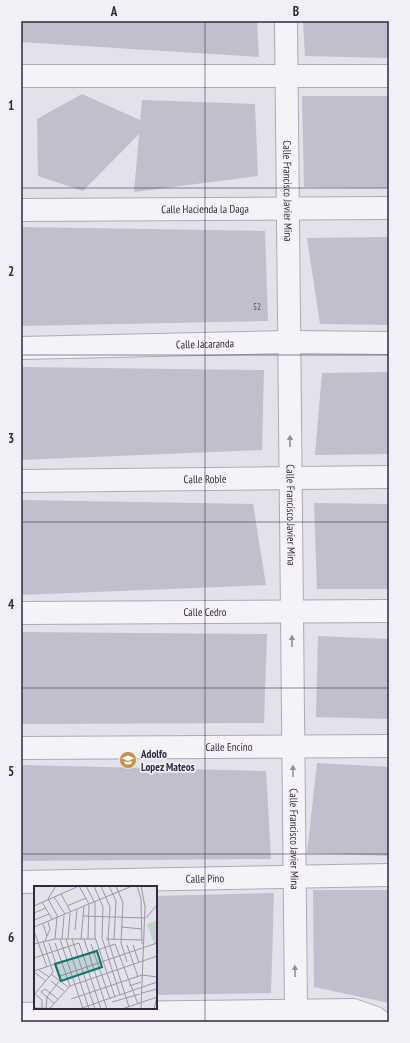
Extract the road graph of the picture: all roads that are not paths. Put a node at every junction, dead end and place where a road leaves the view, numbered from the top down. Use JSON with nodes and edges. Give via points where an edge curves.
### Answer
{"nodes":[{"id":1,"x":286,"y":21,"type":"edge"},
{"id":2,"x":21,"y":76,"type":"edge"},
{"id":3,"x":287,"y":76,"type":"junction"},
{"id":4,"x":389,"y":76,"type":"edge"},
{"id":5,"x":288,"y":208,"type":"junction"},
{"id":6,"x":389,"y":208,"type":"edge"},
{"id":7,"x":21,"y":210,"type":"edge"},
{"id":8,"x":289,"y":342,"type":"junction"},
{"id":9,"x":389,"y":343,"type":"edge"},
{"id":10,"x":21,"y":348,"type":"edge"},
{"id":11,"x":389,"y":477,"type":"edge"},
{"id":12,"x":291,"y":478,"type":"junction"},
{"id":13,"x":21,"y":481,"type":"edge"},
{"id":14,"x":389,"y":611,"type":"edge"},
{"id":15,"x":292,"y":612,"type":"junction"},
{"id":16,"x":21,"y":613,"type":"edge"},
{"id":17,"x":293,"y":746,"type":"junction"},
{"id":18,"x":389,"y":746,"type":"edge"},
{"id":19,"x":21,"y":748,"type":"edge"},
{"id":20,"x":389,"y":875,"type":"edge"},
{"id":21,"x":294,"y":876,"type":"junction"},
{"id":22,"x":21,"y":882,"type":"edge"},
{"id":23,"x":296,"y":1010,"type":"junction"},
{"id":24,"x":21,"y":1014,"type":"edge"},
{"id":25,"x":381,"y":1022,"type":"edge"}],
"edges":[{"from":1,"to":3,"type":"street","name":"Calle Francisco Javier Mina"},
{"from":2,"to":3,"type":"street"},
{"from":3,"to":4,"type":"street"},
{"from":3,"to":5,"type":"street","name":"Calle Francisco Javier Mina"},
{"from":5,"to":6,"type":"street","name":"Calle Hacienda la Daga"},
{"from":5,"to":7,"type":"street","name":"Calle Hacienda la Daga"},
{"from":5,"to":8,"type":"street","name":"Calle Francisco Javier Mina"},
{"from":8,"to":9,"type":"street","name":"Calle Jacaranda"},
{"from":8,"to":10,"type":"street","name":"Calle Jacaranda"},
{"from":12,"to":8,"type":"street","name":"Calle Francisco Javier Mina","one_way":true},
{"from":11,"to":12,"type":"street","name":"Calle Roble"},
{"from":12,"to":13,"type":"street","name":"Calle Roble"},
{"from":12,"to":15,"type":"street","name":"Calle Francisco Javier Mina"},
{"from":14,"to":15,"type":"street","name":"Calle Cedro"},
{"from":15,"to":16,"type":"street","name":"Calle Cedro"},
{"from":17,"to":15,"type":"street","name":"Calle Francisco Javier Mina","one_way":true},
{"from":17,"to":18,"type":"street","name":"Calle Encino"},
{"from":17,"to":19,"type":"street","name":"Calle Encino"},
{"from":21,"to":17,"type":"street","name":"Calle Francisco Javier Mina","one_way":true},
{"from":20,"to":21,"type":"street","name":"Calle Pino"},
{"from":21,"to":22,"type":"street","name":"Calle Pino"},
{"from":23,"to":21,"type":"street","name":"Calle Francisco Javier Mina","one_way":true},
{"from":23,"to":24,"type":"street"},
{"from":23,"to":25,"type":"street","via":[[353,1010]]}]}
